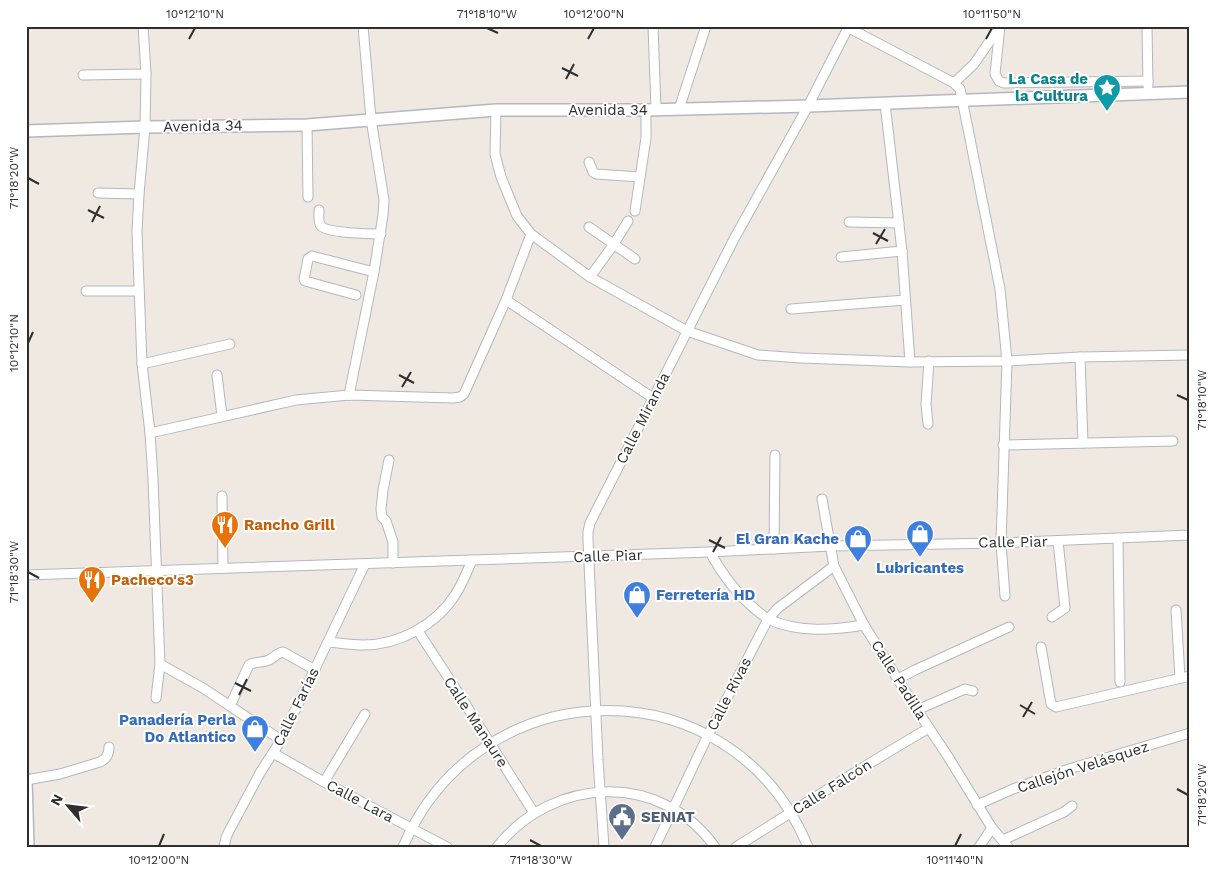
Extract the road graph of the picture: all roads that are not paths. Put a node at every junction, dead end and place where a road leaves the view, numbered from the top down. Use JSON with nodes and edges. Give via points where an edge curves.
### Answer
{"nodes":[{"id":1,"x":144,"y":26,"type":"edge"},
{"id":2,"x":363,"y":26,"type":"edge"},
{"id":3,"x":653,"y":26,"type":"edge"},
{"id":4,"x":706,"y":26,"type":"edge"},
{"id":5,"x":1147,"y":26,"type":"edge"},
{"id":6,"x":849,"y":27,"type":"edge"},
{"id":7,"x":1000,"y":27,"type":"edge"},
{"id":8,"x":146,"y":74,"type":"junction"},
{"id":9,"x":83,"y":75,"type":"dead end"},
{"id":10,"x":1148,"y":81,"type":"junction"},
{"id":11,"x":954,"y":83,"type":"junction"},
{"id":12,"x":1190,"y":92,"type":"edge"},
{"id":13,"x":1149,"y":93,"type":"junction"},
{"id":14,"x":962,"y":100,"type":"junction"},
{"id":15,"x":885,"y":103,"type":"junction"},
{"id":16,"x":808,"y":106,"type":"junction"},
{"id":17,"x":679,"y":109,"type":"junction"},
{"id":18,"x":496,"y":110,"type":"junction"},
{"id":19,"x":651,"y":110,"type":"junction"},
{"id":20,"x":371,"y":119,"type":"junction"},
{"id":21,"x":307,"y":125,"type":"junction"},
{"id":22,"x":145,"y":127,"type":"junction"},
{"id":23,"x":26,"y":131,"type":"edge"},
{"id":24,"x":589,"y":162,"type":"dead end"},
{"id":25,"x":640,"y":177,"type":"junction"},
{"id":26,"x":98,"y":193,"type":"dead end"},
{"id":27,"x":139,"y":194,"type":"junction"},
{"id":28,"x":308,"y":197,"type":"dead end"},
{"id":29,"x":319,"y":210,"type":"dead end"},
{"id":30,"x":635,"y":211,"type":"dead end"},
{"id":31,"x":628,"y":221,"type":"dead end"},
{"id":32,"x":849,"y":222,"type":"dead end"},
{"id":33,"x":899,"y":223,"type":"junction"},
{"id":34,"x":589,"y":227,"type":"dead end"},
{"id":35,"x":380,"y":234,"type":"junction"},
{"id":36,"x":530,"y":234,"type":"junction"},
{"id":37,"x":614,"y":244,"type":"junction"},
{"id":38,"x":902,"y":251,"type":"junction"},
{"id":39,"x":841,"y":257,"type":"dead end"},
{"id":40,"x":635,"y":259,"type":"dead end"},
{"id":41,"x":374,"y":272,"type":"junction"},
{"id":42,"x":590,"y":277,"type":"junction"},
{"id":43,"x":86,"y":291,"type":"dead end"},
{"id":44,"x":138,"y":291,"type":"junction"},
{"id":45,"x":356,"y":295,"type":"dead end"},
{"id":46,"x":506,"y":300,"type":"junction"},
{"id":47,"x":905,"y":300,"type":"junction"},
{"id":48,"x":791,"y":309,"type":"dead end"},
{"id":49,"x":687,"y":331,"type":"junction"},
{"id":50,"x":230,"y":344,"type":"dead end"},
{"id":51,"x":1190,"y":355,"type":"edge"},
{"id":52,"x":1080,"y":357,"type":"junction"},
{"id":53,"x":929,"y":361,"type":"junction"},
{"id":54,"x":1007,"y":361,"type":"junction"},
{"id":55,"x":910,"y":362,"type":"junction"},
{"id":56,"x":142,"y":364,"type":"junction"},
{"id":57,"x":217,"y":375,"type":"dead end"},
{"id":58,"x":349,"y":395,"type":"junction"},
{"id":59,"x":653,"y":398,"type":"junction"},
{"id":60,"x":222,"y":416,"type":"junction"},
{"id":61,"x":928,"y":424,"type":"dead end"},
{"id":62,"x":150,"y":433,"type":"junction"},
{"id":63,"x":1173,"y":441,"type":"dead end"},
{"id":64,"x":1083,"y":443,"type":"junction"},
{"id":65,"x":1004,"y":445,"type":"junction"},
{"id":66,"x":775,"y":455,"type":"dead end"},
{"id":67,"x":389,"y":460,"type":"dead end"},
{"id":68,"x":222,"y":496,"type":"dead end"},
{"id":69,"x":822,"y":499,"type":"dead end"},
{"id":70,"x":1190,"y":535,"type":"edge"},
{"id":71,"x":1118,"y":539,"type":"junction"},
{"id":72,"x":1058,"y":541,"type":"junction"},
{"id":73,"x":1001,"y":542,"type":"junction"},
{"id":74,"x":830,"y":546,"type":"junction"},
{"id":75,"x":774,"y":549,"type":"junction"},
{"id":76,"x":710,"y":552,"type":"junction"},
{"id":77,"x":589,"y":556,"type":"junction"},
{"id":78,"x":472,"y":560,"type":"junction"},
{"id":79,"x":393,"y":563,"type":"junction"},
{"id":80,"x":365,"y":564,"type":"junction"},
{"id":81,"x":834,"y":566,"type":"junction"},
{"id":82,"x":223,"y":568,"type":"junction"},
{"id":83,"x":156,"y":571,"type":"junction"},
{"id":84,"x":26,"y":575,"type":"edge"},
{"id":85,"x":1005,"y":596,"type":"dead end"},
{"id":86,"x":1176,"y":610,"type":"dead end"},
{"id":87,"x":1052,"y":617,"type":"dead end"},
{"id":88,"x":768,"y":619,"type":"junction"},
{"id":89,"x":864,"y":625,"type":"junction"},
{"id":90,"x":1009,"y":627,"type":"dead end"},
{"id":91,"x":418,"y":631,"type":"junction"},
{"id":92,"x":328,"y":642,"type":"junction"},
{"id":93,"x":1041,"y":647,"type":"dead end"},
{"id":94,"x":160,"y":664,"type":"junction"},
{"id":95,"x":315,"y":670,"type":"junction"},
{"id":96,"x":1190,"y":676,"type":"edge"},
{"id":97,"x":1180,"y":678,"type":"junction"},
{"id":98,"x":898,"y":679,"type":"junction"},
{"id":99,"x":1120,"y":682,"type":"dead end"},
{"id":100,"x":973,"y":691,"type":"dead end"},
{"id":101,"x":156,"y":698,"type":"dead end"},
{"id":102,"x":230,"y":706,"type":"junction"},
{"id":103,"x":597,"y":710,"type":"junction"},
{"id":104,"x":917,"y":710,"type":"junction"},
{"id":105,"x":365,"y":714,"type":"dead end"},
{"id":106,"x":929,"y":728,"type":"junction"},
{"id":107,"x":1190,"y":733,"type":"edge"},
{"id":108,"x":708,"y":736,"type":"junction"},
{"id":109,"x":281,"y":740,"type":"junction"},
{"id":110,"x":490,"y":743,"type":"junction"},
{"id":111,"x":109,"y":747,"type":"dead end"},
{"id":112,"x":274,"y":753,"type":"junction"},
{"id":113,"x":26,"y":780,"type":"edge"},
{"id":114,"x":324,"y":782,"type":"junction"},
{"id":115,"x":601,"y":792,"type":"junction"},
{"id":116,"x":977,"y":804,"type":"junction"},
{"id":117,"x":1072,"y":806,"type":"dead end"},
{"id":118,"x":673,"y":809,"type":"junction"},
{"id":119,"x":534,"y":813,"type":"junction"},
{"id":120,"x":791,"y":813,"type":"junction"},
{"id":121,"x":27,"y":821,"type":"edge"},
{"id":122,"x":411,"y":828,"type":"junction"},
{"id":123,"x":992,"y":828,"type":"junction"},
{"id":124,"x":1006,"y":843,"type":"edge"},
{"id":125,"x":28,"y":847,"type":"edge"},
{"id":126,"x":224,"y":847,"type":"edge"},
{"id":127,"x":403,"y":847,"type":"edge"},
{"id":128,"x":447,"y":847,"type":"edge"},
{"id":129,"x":497,"y":847,"type":"edge"},
{"id":130,"x":604,"y":847,"type":"edge"},
{"id":131,"x":655,"y":847,"type":"edge"},
{"id":132,"x":715,"y":847,"type":"edge"},
{"id":133,"x":736,"y":847,"type":"edge"},
{"id":134,"x":808,"y":847,"type":"edge"},
{"id":135,"x":979,"y":847,"type":"edge"}],
"edges":[{"from":1,"to":8,"type":"street"},
{"from":2,"to":20,"type":"street"},
{"from":3,"to":19,"type":"street"},
{"from":4,"to":17,"type":"street"},
{"from":5,"to":10,"type":"street"},
{"from":6,"to":11,"type":"street"},
{"from":6,"to":16,"type":"street","name":"Calle Miranda"},
{"from":7,"to":10,"type":"street","via":[[995,74],[1004,83]]},
{"from":7,"to":11,"type":"street","via":[[974,64]]},
{"from":8,"to":9,"type":"street"},
{"from":8,"to":22,"type":"street"},
{"from":10,"to":13,"type":"street"},
{"from":11,"to":14,"type":"street","via":[[960,89]]},
{"from":12,"to":13,"type":"street","name":"Avenida 34"},
{"from":13,"to":14,"type":"street","name":"Avenida 34"},
{"from":14,"to":15,"type":"street","name":"Avenida 34"},
{"from":14,"to":54,"type":"street","via":[[1000,289]]},
{"from":15,"to":16,"type":"street","name":"Avenida 34"},
{"from":15,"to":33,"type":"street"},
{"from":16,"to":17,"type":"street","name":"Avenida 34"},
{"from":16,"to":49,"type":"street","name":"Calle Miranda"},
{"from":17,"to":19,"type":"street","name":"Avenida 34"},
{"from":18,"to":19,"type":"street","name":"Avenida 34"},
{"from":18,"to":20,"type":"street","name":"Avenida 34"},
{"from":18,"to":36,"type":"street","via":[[495,154],[501,177],[517,216]]},
{"from":19,"to":25,"type":"street"},
{"from":20,"to":21,"type":"street","name":"Avenida 34"},
{"from":20,"to":35,"type":"street","via":[[384,200]]},
{"from":21,"to":22,"type":"street","name":"Avenida 34"},
{"from":21,"to":28,"type":"street"},
{"from":22,"to":23,"type":"street","name":"Avenida 34"},
{"from":22,"to":27,"type":"street"},
{"from":24,"to":25,"type":"street","via":[[596,174]]},
{"from":25,"to":30,"type":"street"},
{"from":26,"to":27,"type":"street"},
{"from":27,"to":44,"type":"street"},
{"from":29,"to":35,"type":"street","via":[[320,224],[330,230]]},
{"from":31,"to":37,"type":"street"},
{"from":32,"to":33,"type":"street"},
{"from":33,"to":38,"type":"street"},
{"from":34,"to":37,"type":"street"},
{"from":35,"to":41,"type":"street"},
{"from":36,"to":42,"type":"street"},
{"from":36,"to":46,"type":"street"},
{"from":37,"to":40,"type":"street"},
{"from":37,"to":42,"type":"street"},
{"from":38,"to":39,"type":"street"},
{"from":38,"to":47,"type":"street"},
{"from":41,"to":45,"type":"street","via":[[312,256],[308,259],[305,281]]},
{"from":41,"to":58,"type":"street"},
{"from":42,"to":49,"type":"street"},
{"from":43,"to":44,"type":"street"},
{"from":44,"to":56,"type":"street"},
{"from":46,"to":58,"type":"street","via":[[470,383],[460,397]]},
{"from":46,"to":59,"type":"street"},
{"from":47,"to":48,"type":"street"},
{"from":47,"to":55,"type":"street"},
{"from":49,"to":55,"type":"street","via":[[758,355]]},
{"from":49,"to":59,"type":"street","name":"Calle Miranda"},
{"from":50,"to":56,"type":"street"},
{"from":51,"to":52,"type":"street"},
{"from":52,"to":54,"type":"street"},
{"from":52,"to":64,"type":"street"},
{"from":53,"to":54,"type":"street"},
{"from":53,"to":55,"type":"street"},
{"from":53,"to":61,"type":"street"},
{"from":54,"to":65,"type":"street"},
{"from":56,"to":62,"type":"street"},
{"from":57,"to":60,"type":"street"},
{"from":58,"to":60,"type":"street","via":[[296,400]]},
{"from":59,"to":77,"type":"street","name":"Calle Miranda","via":[[590,523]]},
{"from":60,"to":62,"type":"street"},
{"from":62,"to":83,"type":"street"},
{"from":63,"to":64,"type":"street"},
{"from":64,"to":65,"type":"street"},
{"from":65,"to":73,"type":"street"},
{"from":66,"to":75,"type":"street"},
{"from":67,"to":79,"type":"street","via":[[381,509],[393,542]]},
{"from":68,"to":82,"type":"street"},
{"from":69,"to":74,"type":"street","name":"Calle Padilla"},
{"from":70,"to":71,"type":"street","name":"Calle Piar"},
{"from":71,"to":72,"type":"street","name":"Calle Piar"},
{"from":71,"to":99,"type":"street"},
{"from":72,"to":73,"type":"street","name":"Calle Piar"},
{"from":72,"to":87,"type":"street","via":[[1065,608]]},
{"from":73,"to":74,"type":"street","name":"Calle Piar"},
{"from":73,"to":85,"type":"street"},
{"from":74,"to":75,"type":"street","name":"Calle Piar"},
{"from":74,"to":81,"type":"street","name":"Calle Padilla"},
{"from":75,"to":76,"type":"street","name":"Calle Piar"},
{"from":76,"to":77,"type":"street","name":"Calle Piar"},
{"from":76,"to":88,"type":"street","via":[[736,591]]},
{"from":77,"to":78,"type":"street","name":"Calle Piar"},
{"from":77,"to":103,"type":"street","name":"Calle Miranda"},
{"from":78,"to":79,"type":"street","name":"Calle Piar"},
{"from":78,"to":91,"type":"street","via":[[456,594]]},
{"from":79,"to":80,"type":"street","name":"Calle Piar"},
{"from":80,"to":82,"type":"street","name":"Calle Piar"},
{"from":80,"to":92,"type":"street","name":"Calle Farías"},
{"from":81,"to":88,"type":"street","name":"Calle Rivas"},
{"from":81,"to":89,"type":"street","name":"Calle Padilla"},
{"from":82,"to":83,"type":"street","name":"Calle Piar"},
{"from":83,"to":84,"type":"street","name":"Calle Piar"},
{"from":83,"to":94,"type":"street"},
{"from":86,"to":97,"type":"street"},
{"from":88,"to":89,"type":"street","via":[[810,629]]},
{"from":88,"to":108,"type":"street","name":"Calle Rivas"},
{"from":89,"to":98,"type":"street","name":"Calle Padilla"},
{"from":90,"to":98,"type":"street"},
{"from":91,"to":92,"type":"street","via":[[366,645]]},
{"from":91,"to":110,"type":"street","name":"Calle Manaure"},
{"from":92,"to":95,"type":"street","name":"Calle Farías"},
{"from":93,"to":97,"type":"street","via":[[1051,704],[1056,707]]},
{"from":94,"to":101,"type":"street"},
{"from":94,"to":102,"type":"street"},
{"from":95,"to":102,"type":"street","via":[[283,652],[267,661],[252,663]]},
{"from":95,"to":109,"type":"street","name":"Calle Farías"},
{"from":96,"to":97,"type":"street"},
{"from":98,"to":104,"type":"street","name":"Calle Padilla"},
{"from":100,"to":104,"type":"street","via":[[965,689]]},
{"from":102,"to":109,"type":"street"},
{"from":103,"to":108,"type":"street","via":[[654,715]]},
{"from":103,"to":110,"type":"street","via":[[541,720]]},
{"from":103,"to":115,"type":"street","name":"Calle Miranda"},
{"from":104,"to":106,"type":"street","name":"Calle Padilla"},
{"from":105,"to":114,"type":"street"},
{"from":106,"to":116,"type":"street","name":"Calle Padilla"},
{"from":106,"to":120,"type":"street","name":"Calle Falcón"},
{"from":107,"to":116,"type":"street","name":"Callejón Velásquez","via":[[1070,769]]},
{"from":108,"to":118,"type":"street","name":"Calle Rivas"},
{"from":108,"to":120,"type":"street","via":[[736,753],[760,774]]},
{"from":109,"to":112,"type":"street","name":"Calle Farías"},
{"from":110,"to":119,"type":"street","name":"Calle Manaure"},
{"from":110,"to":122,"type":"street","via":[[440,786]]},
{"from":111,"to":113,"type":"street","via":[[104,760],[60,774]]},
{"from":112,"to":114,"type":"street","name":"Calle Lara"},
{"from":112,"to":126,"type":"street","name":"Calle Farías","via":[[228,833]]},
{"from":113,"to":121,"type":"street"},
{"from":114,"to":122,"type":"street","name":"Calle Lara"},
{"from":115,"to":118,"type":"street","via":[[631,794]]},
{"from":115,"to":119,"type":"street","via":[[567,798]]},
{"from":115,"to":130,"type":"street","name":"Calle Miranda"},
{"from":116,"to":123,"type":"street","name":"Calle Padilla"},
{"from":117,"to":124,"type":"street"},
{"from":118,"to":131,"type":"street","name":"Calle Rivas"},
{"from":118,"to":132,"type":"street","via":[[700,829]]},
{"from":119,"to":129,"type":"street","via":[[518,824]]},
{"from":120,"to":133,"type":"street","name":"Calle Falcón"},
{"from":120,"to":134,"type":"street"},
{"from":121,"to":125,"type":"street"},
{"from":122,"to":127,"type":"street"},
{"from":122,"to":128,"type":"street","name":"Calle Lara"},
{"from":123,"to":124,"type":"street","name":"Calle Padilla"},
{"from":123,"to":135,"type":"street"}]}
